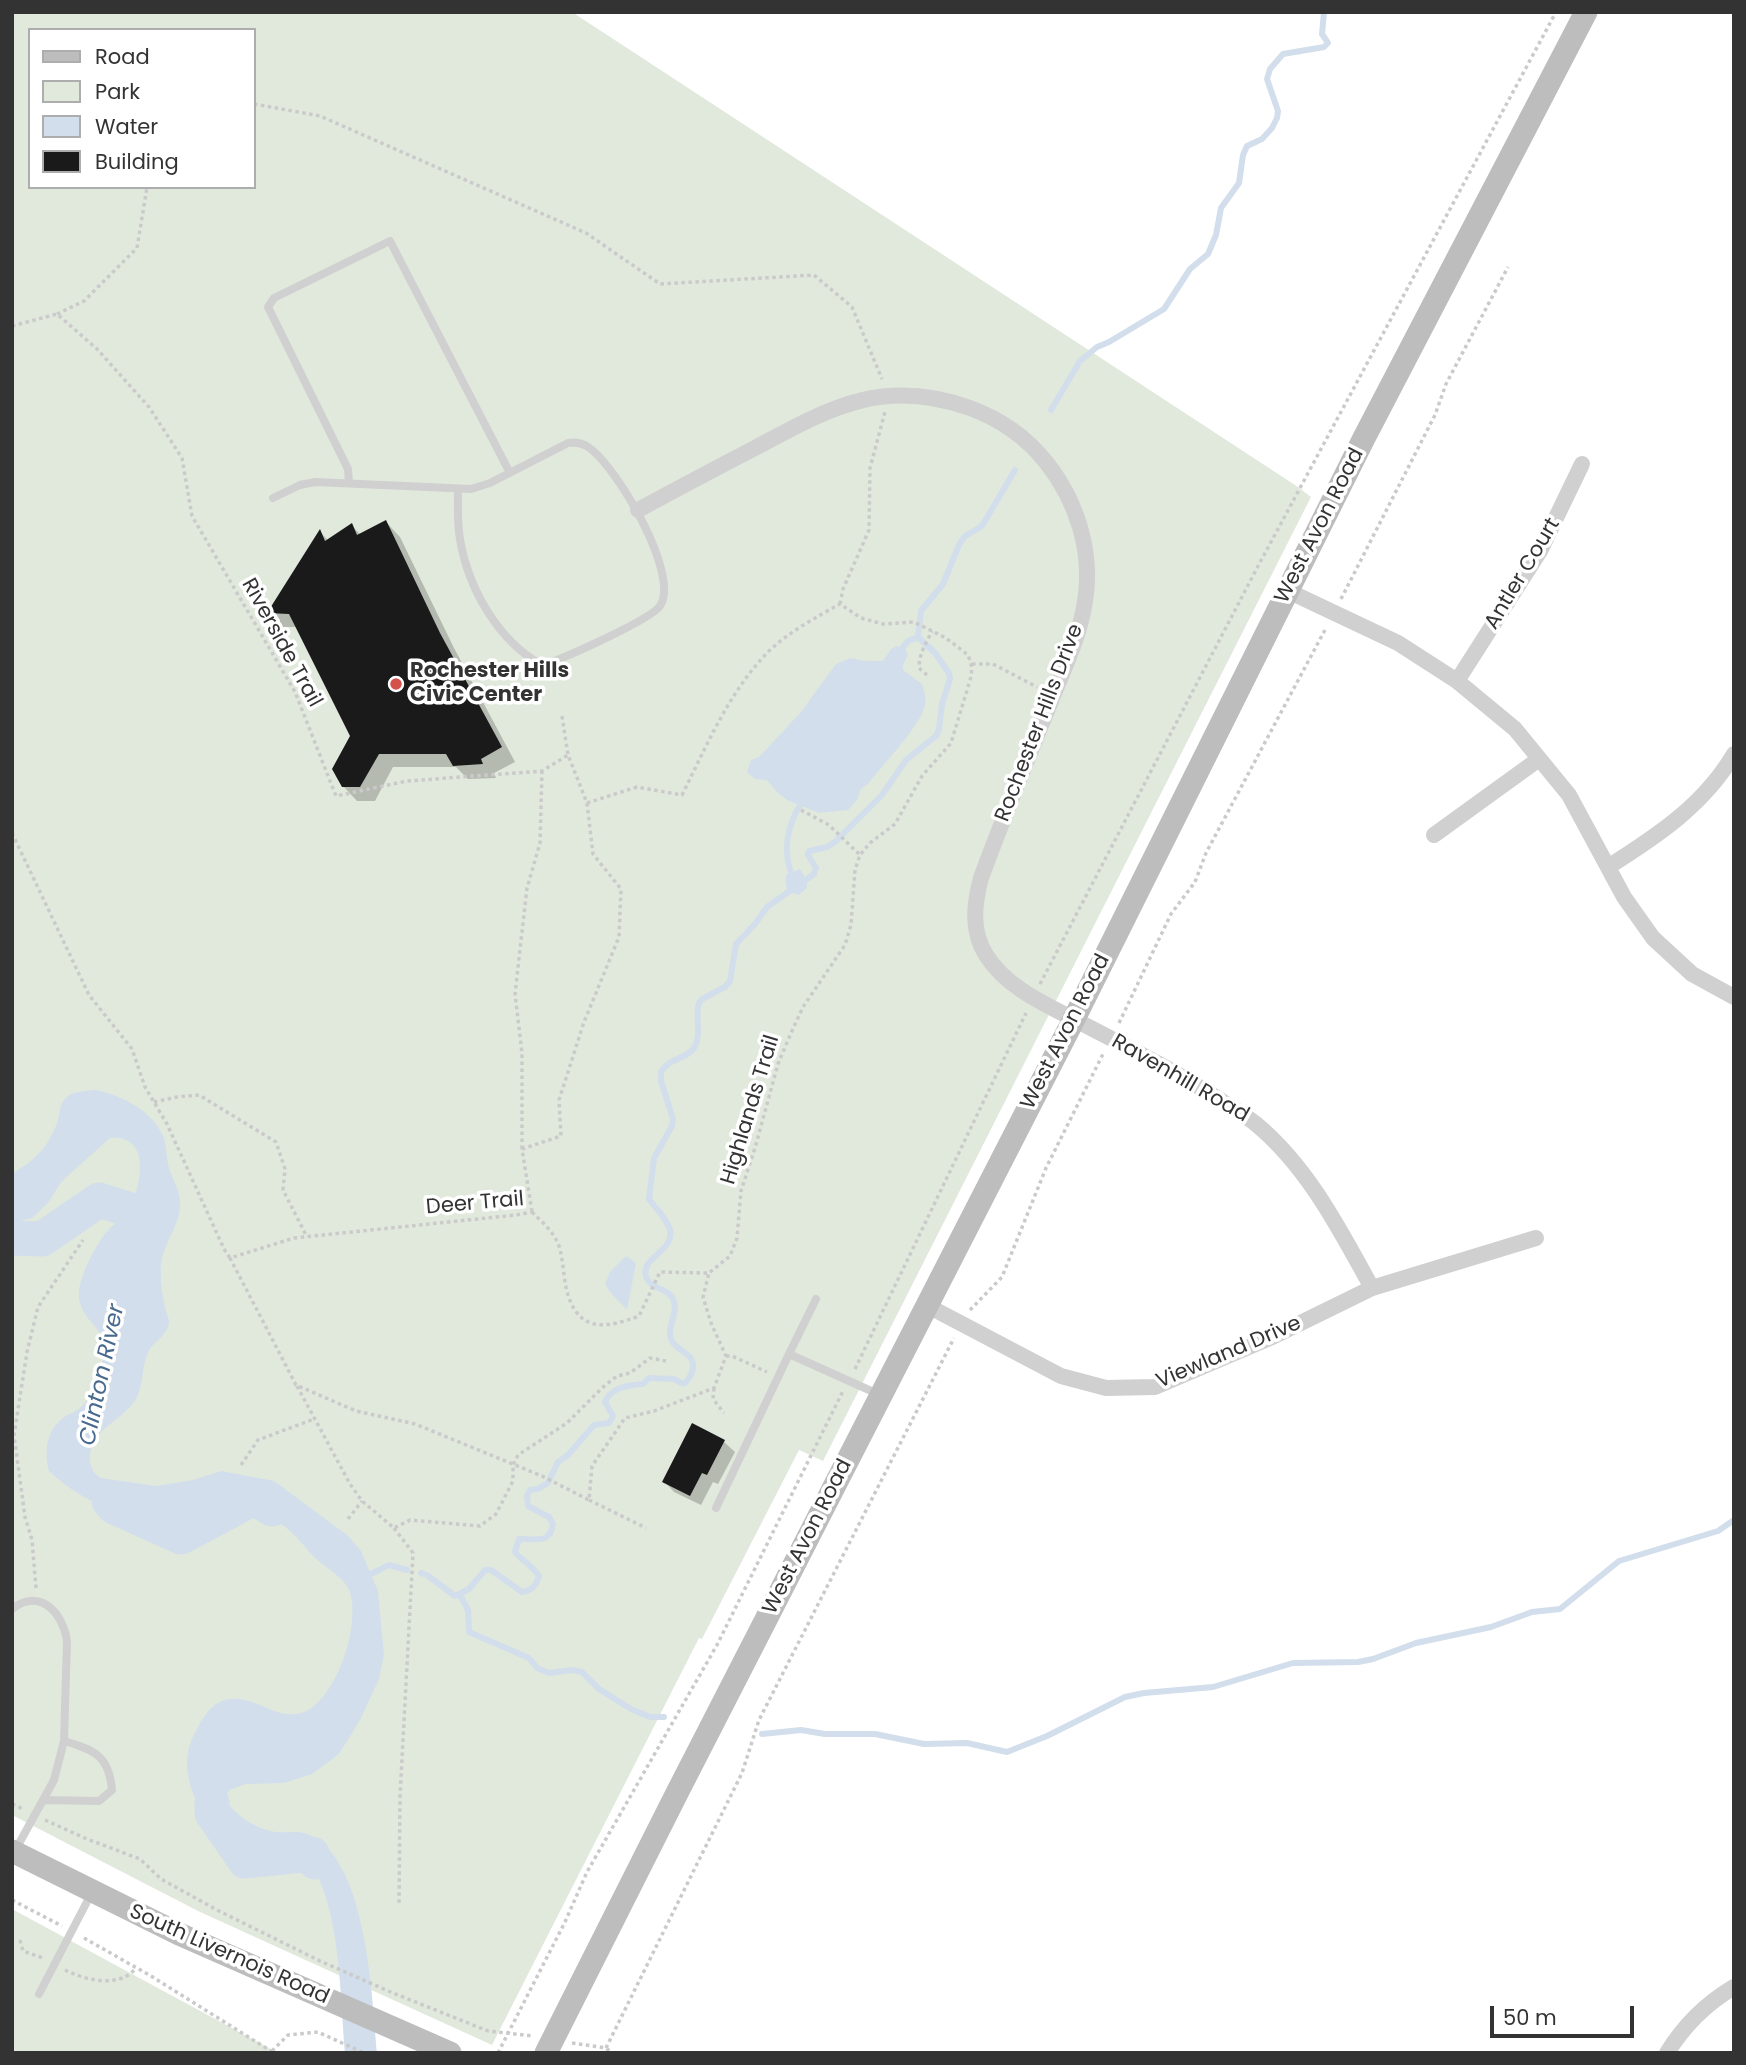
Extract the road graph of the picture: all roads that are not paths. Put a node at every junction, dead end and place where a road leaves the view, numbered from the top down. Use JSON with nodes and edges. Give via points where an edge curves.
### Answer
{"nodes":[{"id":1,"x":1586,"y":12,"type":"edge"},
{"id":2,"x":1582,"y":464,"type":"dead end"},
{"id":3,"x":510,"y":473,"type":"junction"},
{"id":4,"x":349,"y":483,"type":"junction"},
{"id":5,"x":458,"y":490,"type":"junction"},
{"id":6,"x":274,"y":498,"type":"dead end"},
{"id":7,"x":638,"y":510,"type":"junction"},
{"id":8,"x":1288,"y":591,"type":"junction"},
{"id":9,"x":1457,"y":681,"type":"junction"},
{"id":10,"x":1734,"y":754,"type":"edge"},
{"id":11,"x":1539,"y":759,"type":"junction"},
{"id":12,"x":1434,"y":835,"type":"dead end"},
{"id":13,"x":1608,"y":867,"type":"junction"},
{"id":14,"x":1734,"y":998,"type":"edge"},
{"id":15,"x":1074,"y":1019,"type":"junction"},
{"id":16,"x":1536,"y":1238,"type":"dead end"},
{"id":17,"x":1372,"y":1289,"type":"junction"},
{"id":18,"x":816,"y":1299,"type":"dead end"},
{"id":19,"x":926,"y":1305,"type":"junction"},
{"id":20,"x":789,"y":1354,"type":"junction"},
{"id":21,"x":880,"y":1395,"type":"junction"},
{"id":22,"x":716,"y":1508,"type":"dead end"},
{"id":23,"x":12,"y":1609,"type":"edge"},
{"id":24,"x":64,"y":1741,"type":"junction"},
{"id":25,"x":43,"y":1800,"type":"junction"},
{"id":26,"x":13,"y":1851,"type":"edge"},
{"id":27,"x":92,"y":1892,"type":"junction"},
{"id":28,"x":1734,"y":1987,"type":"edge"},
{"id":29,"x":39,"y":1994,"type":"dead end"},
{"id":30,"x":450,"y":2053,"type":"edge"},
{"id":31,"x":546,"y":2053,"type":"edge"},
{"id":32,"x":1667,"y":2053,"type":"edge"}],
"edges":[{"from":1,"to":8,"type":"street","name":"West Avon Road"},
{"from":2,"to":9,"type":"street","name":"Antler Court","via":[[1540,551]]},
{"from":3,"to":4,"type":"lane","via":[[390,241],[274,298],[268,307],[348,470]]},
{"from":3,"to":5,"type":"lane"},
{"from":3,"to":7,"type":"lane","via":[[568,443],[581,443],[607,464]]},
{"from":4,"to":5,"type":"lane"},
{"from":4,"to":6,"type":"lane","via":[[307,483]]},
{"from":5,"to":7,"type":"lane","via":[[460,540],[475,585],[509,641],[542,665],[561,660],[659,607],[663,576]]},
{"from":7,"to":15,"type":"street","name":"Rochester Hills Drive","via":[[806,419],[849,403],[890,396],[946,401],[996,420],[1040,455],[1065,492],[1082,534],[1085,601],[1077,633],[981,878],[975,919],[983,950],[998,971],[1025,993]]},
{"from":8,"to":9,"type":"street","via":[[1398,643]]},
{"from":8,"to":15,"type":"street","name":"West Avon Road"},
{"from":9,"to":11,"type":"street","via":[[1515,729]]},
{"from":10,"to":13,"type":"street","via":[[1703,797],[1678,820]]},
{"from":11,"to":12,"type":"street"},
{"from":11,"to":13,"type":"street","via":[[1569,795]]},
{"from":13,"to":14,"type":"street","via":[[1653,938],[1692,975]]},
{"from":15,"to":17,"type":"street","name":"Ravenhill Road","via":[[1255,1122],[1289,1155],[1347,1241]]},
{"from":15,"to":19,"type":"street","name":"West Avon Road"},
{"from":16,"to":17,"type":"street","name":"Viewland Drive"},
{"from":17,"to":19,"type":"street","name":"Viewland Drive","via":[[1155,1387],[1105,1388],[1061,1376]]},
{"from":18,"to":20,"type":"lane"},
{"from":19,"to":21,"type":"street","name":"West Avon Road"},
{"from":20,"to":21,"type":"lane"},
{"from":20,"to":22,"type":"lane"},
{"from":21,"to":31,"type":"street","name":"West Avon Road"},
{"from":23,"to":24,"type":"lane","via":[[22,1602],[37,1601],[57,1613],[65,1627]]},
{"from":24,"to":25,"type":"lane","via":[[54,1780]]},
{"from":24,"to":25,"type":"lane","via":[[99,1757],[110,1769],[112,1790],[99,1801]]},
{"from":25,"to":26,"type":"lane"},
{"from":26,"to":27,"type":"street","name":"South Livernois Road"},
{"from":27,"to":29,"type":"lane"},
{"from":27,"to":30,"type":"street","name":"South Livernois Road"},
{"from":28,"to":32,"type":"street","via":[[1681,2030]]}]}
